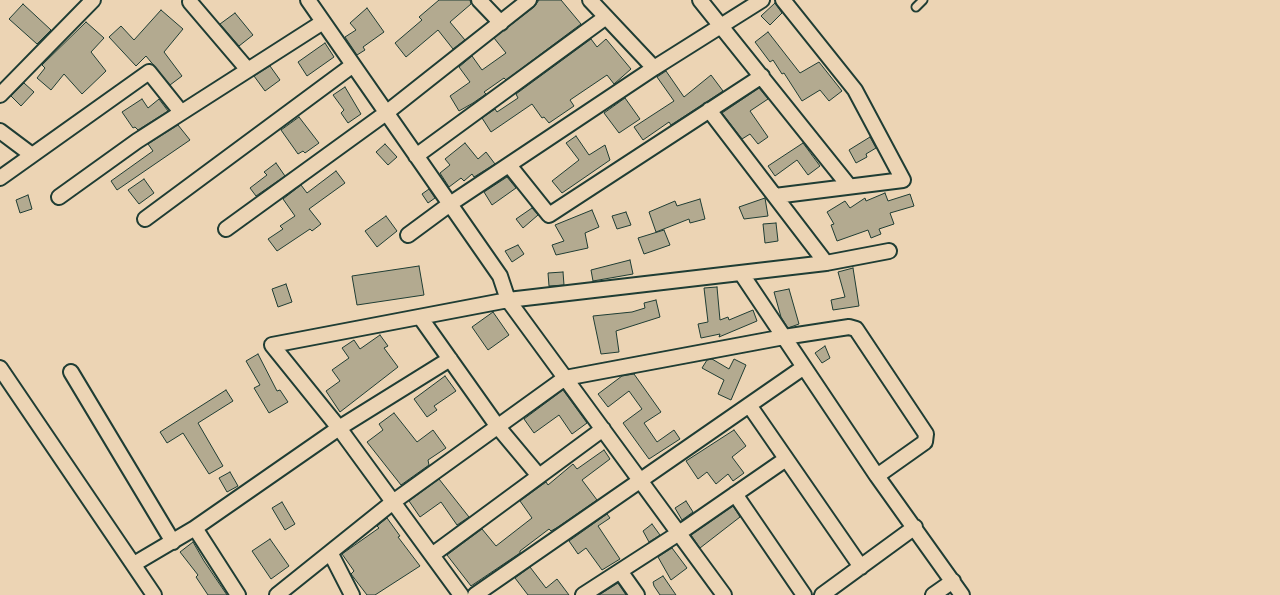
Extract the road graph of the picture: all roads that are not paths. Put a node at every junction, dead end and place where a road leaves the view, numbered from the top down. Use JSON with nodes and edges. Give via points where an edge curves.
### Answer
{"nodes":[{"id":1,"x":93,"y":0,"type":"edge"},
{"id":2,"x":308,"y":0,"type":"edge"},
{"id":3,"x":479,"y":0,"type":"edge"},
{"id":4,"x":530,"y":0,"type":"edge"},
{"id":5,"x":590,"y":0,"type":"edge"},
{"id":6,"x":700,"y":0,"type":"edge"},
{"id":7,"x":762,"y":0,"type":"edge"},
{"id":8,"x":783,"y":0,"type":"edge"},
{"id":9,"x":923,"y":0,"type":"edge"},
{"id":10,"x":190,"y":2,"type":"dead end"},
{"id":11,"x":916,"y":7,"type":"dead end"},
{"id":12,"x":606,"y":17,"type":"junction"},
{"id":13,"x":323,"y":22,"type":"junction"},
{"id":14,"x":501,"y":23,"type":"junction"},
{"id":15,"x":721,"y":26,"type":"junction"},
{"id":16,"x":353,"y":65,"type":"junction"},
{"id":17,"x":654,"y":68,"type":"junction"},
{"id":18,"x":248,"y":70,"type":"junction"},
{"id":19,"x":762,"y":76,"type":"junction"},
{"id":20,"x":0,"y":95,"type":"edge"},
{"id":21,"x":709,"y":110,"type":"junction"},
{"id":22,"x":181,"y":112,"type":"junction"},
{"id":23,"x":386,"y":113,"type":"junction"},
{"id":24,"x":0,"y":131,"type":"edge"},
{"id":25,"x":32,"y":155,"type":"junction"},
{"id":26,"x":416,"y":156,"type":"junction"},
{"id":27,"x":510,"y":165,"type":"junction"},
{"id":28,"x":0,"y":178,"type":"edge"},
{"id":29,"x":849,"y":186,"type":"junction"},
{"id":30,"x":775,"y":196,"type":"junction"},
{"id":31,"x":59,"y":197,"type":"dead end"},
{"id":32,"x":450,"y":204,"type":"junction"},
{"id":33,"x":145,"y":219,"type":"dead end"},
{"id":34,"x":226,"y":229,"type":"dead end"},
{"id":35,"x":408,"y":236,"type":"dead end"},
{"id":36,"x":889,"y":251,"type":"dead end"},
{"id":37,"x":826,"y":263,"type":"junction"},
{"id":38,"x":741,"y":273,"type":"junction"},
{"id":39,"x":508,"y":300,"type":"junction"},
{"id":40,"x":420,"y":317,"type":"junction"},
{"id":41,"x":784,"y":337,"type":"junction"},
{"id":42,"x":450,"y":359,"type":"junction"},
{"id":43,"x":804,"y":367,"type":"junction"},
{"id":44,"x":0,"y":368,"type":"edge"},
{"id":45,"x":71,"y":372,"type":"dead end"},
{"id":46,"x":565,"y":378,"type":"junction"},
{"id":47,"x":749,"y":405,"type":"junction"},
{"id":48,"x":498,"y":427,"type":"junction"},
{"id":49,"x":339,"y":428,"type":"junction"},
{"id":50,"x":602,"y":429,"type":"junction"},
{"id":51,"x":786,"y":459,"type":"junction"},
{"id":52,"x":539,"y":476,"type":"junction"},
{"id":53,"x":877,"y":476,"type":"junction"},
{"id":54,"x":640,"y":480,"type":"junction"},
{"id":55,"x":735,"y":494,"type":"junction"},
{"id":56,"x":393,"y":502,"type":"junction"},
{"id":57,"x":915,"y":527,"type":"junction"},
{"id":58,"x":195,"y":528,"type":"junction"},
{"id":59,"x":679,"y":533,"type":"junction"},
{"id":60,"x":173,"y":542,"type":"junction"},
{"id":61,"x":331,"y":554,"type":"junction"},
{"id":62,"x":432,"y":555,"type":"junction"},
{"id":63,"x":134,"y":564,"type":"junction"},
{"id":64,"x":861,"y":567,"type":"junction"},
{"id":65,"x":620,"y":571,"type":"junction"},
{"id":66,"x":953,"y":581,"type":"junction"},
{"id":67,"x":457,"y":594,"type":"edge"},
{"id":68,"x":154,"y":595,"type":"edge"},
{"id":69,"x":238,"y":595,"type":"edge"},
{"id":70,"x":277,"y":595,"type":"edge"},
{"id":71,"x":352,"y":595,"type":"edge"},
{"id":72,"x":475,"y":595,"type":"edge"},
{"id":73,"x":584,"y":595,"type":"edge"},
{"id":74,"x":637,"y":595,"type":"edge"},
{"id":75,"x":724,"y":595,"type":"edge"},
{"id":76,"x":804,"y":595,"type":"edge"},
{"id":77,"x":822,"y":595,"type":"edge"},
{"id":78,"x":933,"y":595,"type":"edge"},
{"id":79,"x":962,"y":595,"type":"edge"}],
"edges":[{"from":1,"to":20,"type":"street"},
{"from":2,"to":13,"type":"street"},
{"from":3,"to":14,"type":"street"},
{"from":4,"to":14,"type":"street"},
{"from":5,"to":12,"type":"street"},
{"from":6,"to":15,"type":"street"},
{"from":7,"to":15,"type":"street"},
{"from":8,"to":29,"type":"street","via":[[855,90],[903,180]]},
{"from":9,"to":11,"type":"lane"},
{"from":10,"to":18,"type":"street"},
{"from":12,"to":17,"type":"street"},
{"from":12,"to":26,"type":"street"},
{"from":13,"to":16,"type":"street"},
{"from":13,"to":18,"type":"street"},
{"from":14,"to":23,"type":"street"},
{"from":15,"to":17,"type":"street"},
{"from":15,"to":19,"type":"street"},
{"from":16,"to":23,"type":"street"},
{"from":16,"to":33,"type":"street"},
{"from":17,"to":27,"type":"street"},
{"from":18,"to":22,"type":"street"},
{"from":19,"to":21,"type":"street"},
{"from":19,"to":29,"type":"street"},
{"from":21,"to":27,"type":"street","via":[[549,215]]},
{"from":21,"to":30,"type":"street"},
{"from":22,"to":25,"type":"street","via":[[149,72]]},
{"from":22,"to":31,"type":"street"},
{"from":23,"to":26,"type":"street"},
{"from":23,"to":34,"type":"street"},
{"from":24,"to":25,"type":"street"},
{"from":25,"to":28,"type":"street"},
{"from":26,"to":32,"type":"street"},
{"from":27,"to":32,"type":"street"},
{"from":29,"to":30,"type":"street"},
{"from":30,"to":37,"type":"street"},
{"from":32,"to":35,"type":"street"},
{"from":32,"to":39,"type":"street","via":[[500,276]]},
{"from":36,"to":37,"type":"street"},
{"from":37,"to":38,"type":"street"},
{"from":38,"to":39,"type":"street"},
{"from":38,"to":41,"type":"street"},
{"from":39,"to":40,"type":"street"},
{"from":39,"to":46,"type":"street"},
{"from":40,"to":42,"type":"street"},
{"from":40,"to":49,"type":"street","via":[[272,345]]},
{"from":41,"to":43,"type":"street"},
{"from":41,"to":46,"type":"street"},
{"from":41,"to":53,"type":"street","via":[[849,327],[859,333],[926,434],[925,442]]},
{"from":42,"to":48,"type":"street"},
{"from":42,"to":49,"type":"street"},
{"from":43,"to":47,"type":"street"},
{"from":43,"to":53,"type":"street"},
{"from":44,"to":63,"type":"street"},
{"from":45,"to":60,"type":"street"},
{"from":46,"to":48,"type":"street"},
{"from":46,"to":50,"type":"street"},
{"from":47,"to":51,"type":"street"},
{"from":47,"to":54,"type":"street"},
{"from":48,"to":52,"type":"street"},
{"from":48,"to":56,"type":"street"},
{"from":49,"to":56,"type":"street"},
{"from":49,"to":58,"type":"street"},
{"from":50,"to":52,"type":"street"},
{"from":50,"to":54,"type":"street"},
{"from":51,"to":55,"type":"street"},
{"from":51,"to":64,"type":"street"},
{"from":52,"to":62,"type":"street"},
{"from":53,"to":57,"type":"street"},
{"from":54,"to":59,"type":"street"},
{"from":54,"to":72,"type":"street"},
{"from":55,"to":59,"type":"street"},
{"from":55,"to":76,"type":"street"},
{"from":56,"to":61,"type":"street"},
{"from":56,"to":62,"type":"street"},
{"from":57,"to":64,"type":"street"},
{"from":57,"to":66,"type":"street"},
{"from":58,"to":60,"type":"street"},
{"from":58,"to":69,"type":"street"},
{"from":59,"to":65,"type":"street"},
{"from":59,"to":75,"type":"street"},
{"from":60,"to":63,"type":"street"},
{"from":61,"to":70,"type":"street"},
{"from":61,"to":71,"type":"street"},
{"from":62,"to":67,"type":"street"},
{"from":63,"to":68,"type":"street"},
{"from":64,"to":77,"type":"street"},
{"from":65,"to":73,"type":"street"},
{"from":65,"to":74,"type":"street"},
{"from":66,"to":78,"type":"street"},
{"from":66,"to":79,"type":"street"}]}
